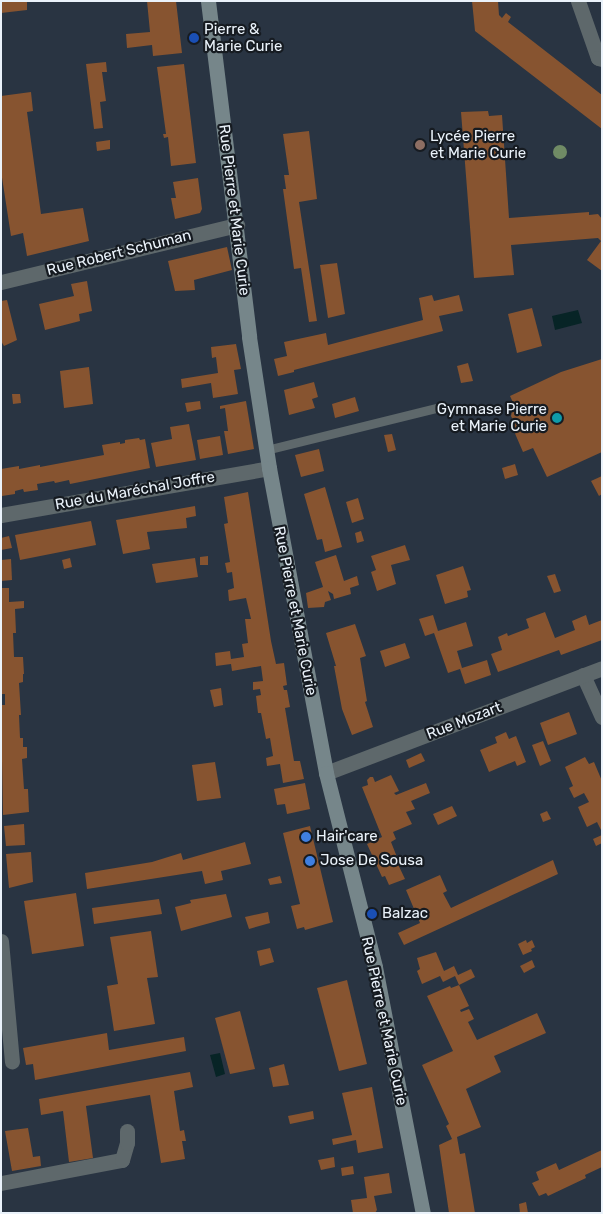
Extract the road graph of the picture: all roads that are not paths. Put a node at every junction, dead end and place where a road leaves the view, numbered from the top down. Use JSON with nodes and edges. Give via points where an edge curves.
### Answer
{"nodes":[{"id":1,"x":208,"y":1,"type":"edge"},
{"id":2,"x":578,"y":1,"type":"edge"},
{"id":3,"x":602,"y":59,"type":"edge"},
{"id":4,"x":237,"y":225,"type":"junction"},
{"id":5,"x":1,"y":282,"type":"edge"},
{"id":6,"x":444,"y":406,"type":"dead end"},
{"id":7,"x":266,"y":450,"type":"junction"},
{"id":8,"x":269,"y":468,"type":"junction"},
{"id":9,"x":1,"y":515,"type":"edge"},
{"id":10,"x":602,"y":668,"type":"edge"},
{"id":11,"x":583,"y":675,"type":"junction"},
{"id":12,"x":602,"y":716,"type":"edge"},
{"id":13,"x":326,"y":773,"type":"junction"},
{"id":14,"x":1,"y":941,"type":"edge"},
{"id":15,"x":12,"y":1061,"type":"dead end"},
{"id":16,"x":127,"y":1131,"type":"dead end"},
{"id":17,"x":1,"y":1183,"type":"edge"},
{"id":18,"x":423,"y":1213,"type":"edge"}],
"edges":[{"from":1,"to":4,"type":"street","name":"Rue Pierre et Marie Curie"},
{"from":2,"to":3,"type":"street","via":[[598,58]]},
{"from":4,"to":5,"type":"street","name":"Rue Robert Schuman"},
{"from":4,"to":7,"type":"street","name":"Rue Pierre et Marie Curie"},
{"from":6,"to":7,"type":"lane"},
{"from":7,"to":8,"type":"street","name":"Rue Pierre et Marie Curie"},
{"from":8,"to":9,"type":"street","name":"Rue du Maréchal Joffre"},
{"from":8,"to":13,"type":"street","name":"Rue Pierre et Marie Curie"},
{"from":10,"to":11,"type":"street","name":"Rue Mozart"},
{"from":11,"to":12,"type":"street"},
{"from":11,"to":13,"type":"street","name":"Rue Mozart"},
{"from":13,"to":18,"type":"street","name":"Rue Pierre et Marie Curie","via":[[375,968]]},
{"from":14,"to":15,"type":"street"},
{"from":16,"to":17,"type":"street","via":[[128,1143],[122,1160]]}]}
